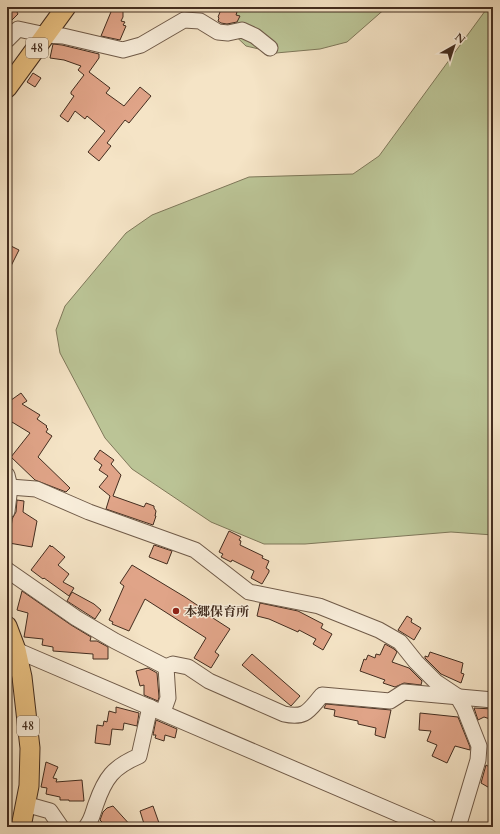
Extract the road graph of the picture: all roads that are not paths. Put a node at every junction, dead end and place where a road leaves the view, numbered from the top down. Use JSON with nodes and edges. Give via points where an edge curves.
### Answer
{"nodes":[{"id":1,"x":66,"y":7,"type":"edge"},
{"id":2,"x":46,"y":35,"type":"junction"},
{"id":3,"x":7,"y":40,"type":"edge"},
{"id":4,"x":270,"y":48,"type":"dead end"},
{"id":5,"x":7,"y":88,"type":"edge"},
{"id":6,"x":8,"y":481,"type":"edge"},
{"id":7,"x":7,"y":511,"type":"edge"},
{"id":8,"x":7,"y":570,"type":"edge"},
{"id":9,"x":7,"y":626,"type":"edge"},
{"id":10,"x":12,"y":648,"type":"edge"},
{"id":11,"x":166,"y":667,"type":"junction"},
{"id":12,"x":457,"y":696,"type":"junction"},
{"id":13,"x":493,"y":700,"type":"edge"},
{"id":14,"x":157,"y":710,"type":"junction"},
{"id":15,"x":25,"y":804,"type":"junction"},
{"id":16,"x":21,"y":827,"type":"edge"},
{"id":17,"x":61,"y":827,"type":"edge"},
{"id":18,"x":86,"y":827,"type":"edge"},
{"id":19,"x":429,"y":827,"type":"edge"},
{"id":20,"x":458,"y":827,"type":"edge"}],
"edges":[{"from":1,"to":2,"type":"main road","number":"48"},
{"from":2,"to":3,"type":"street","via":[[18,30]]},
{"from":2,"to":4,"type":"street","via":[[63,36],[123,50],[141,46],[184,20],[200,21],[218,32],[242,30]]},
{"from":2,"to":5,"type":"main road","number":"48"},
{"from":6,"to":7,"type":"street"},
{"from":6,"to":12,"type":"street","via":[[36,489],[89,512],[195,550],[249,592],[319,606],[379,630],[400,642],[436,682]]},
{"from":8,"to":11,"type":"street","via":[[76,618]]},
{"from":9,"to":10,"type":"main road","number":"48"},
{"from":10,"to":14,"type":"street"},
{"from":10,"to":15,"type":"main road","number":"48","via":[[22,677],[30,748],[29,786]]},
{"from":11,"to":12,"type":"street","via":[[173,664],[188,667],[209,681],[295,717],[308,711],[322,695],[390,701],[404,692]]},
{"from":11,"to":14,"type":"street","via":[[168,698]]},
{"from":12,"to":13,"type":"street"},
{"from":12,"to":20,"type":"street","via":[[479,746],[478,760]]},
{"from":14,"to":18,"type":"street","via":[[139,756],[116,768],[102,788]]},
{"from":14,"to":19,"type":"street"},
{"from":15,"to":16,"type":"main road","number":"48"},
{"from":15,"to":17,"type":"street","via":[[50,811]]}]}
